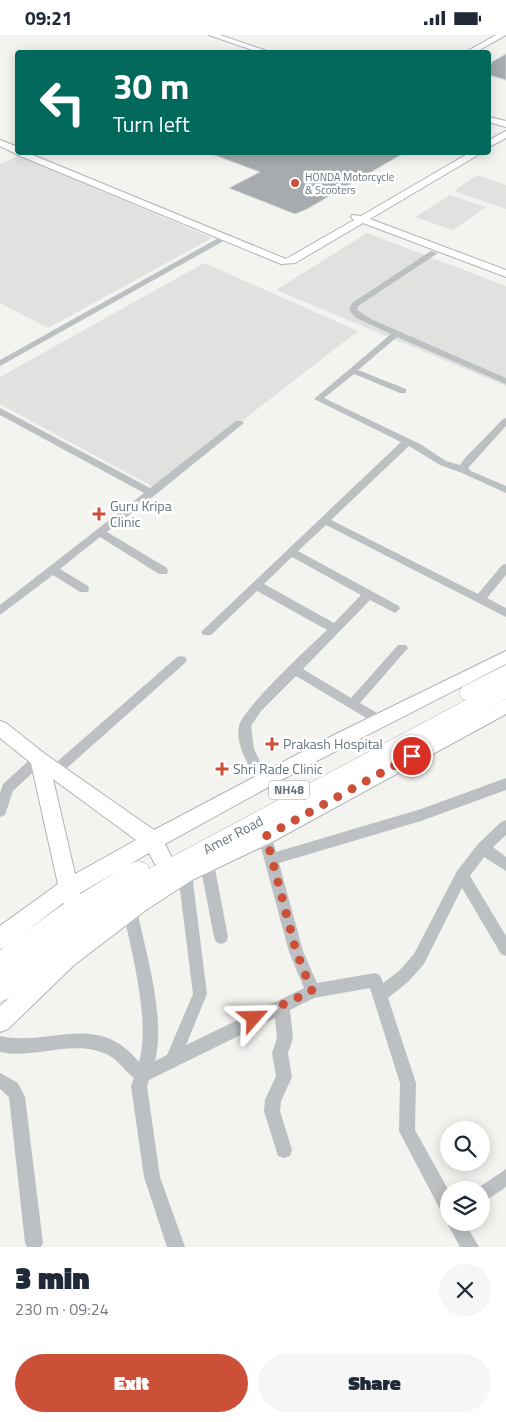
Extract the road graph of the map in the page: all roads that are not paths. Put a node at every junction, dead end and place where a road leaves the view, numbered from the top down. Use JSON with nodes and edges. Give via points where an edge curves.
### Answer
{"nodes":[{"id":1,"x":212,"y":35,"type":"edge"},
{"id":2,"x":502,"y":35,"type":"edge"},
{"id":3,"x":204,"y":37,"type":"dead end"},
{"id":4,"x":245,"y":50,"type":"edge"},
{"id":5,"x":260,"y":50,"type":"edge"},
{"id":6,"x":472,"y":50,"type":"edge"},
{"id":7,"x":491,"y":118,"type":"edge"},
{"id":8,"x":506,"y":118,"type":"edge"},
{"id":9,"x":491,"y":119,"type":"edge"},
{"id":10,"x":491,"y":124,"type":"edge"},
{"id":11,"x":505,"y":128,"type":"edge"},
{"id":12,"x":491,"y":134,"type":"edge"},
{"id":13,"x":491,"y":142,"type":"edge"},
{"id":14,"x":0,"y":143,"type":"edge"},
{"id":15,"x":15,"y":150,"type":"edge"},
{"id":16,"x":27,"y":155,"type":"edge"},
{"id":17,"x":456,"y":155,"type":"edge"},
{"id":18,"x":472,"y":155,"type":"edge"},
{"id":19,"x":362,"y":215,"type":"junction"},
{"id":20,"x":393,"y":215,"type":"junction"},
{"id":21,"x":388,"y":229,"type":"junction"},
{"id":22,"x":346,"y":230,"type":"junction"},
{"id":23,"x":225,"y":239,"type":"junction"},
{"id":24,"x":438,"y":247,"type":"junction"},
{"id":25,"x":271,"y":258,"type":"junction"},
{"id":26,"x":506,"y":265,"type":"edge"},
{"id":27,"x":506,"y":274,"type":"edge"},
{"id":28,"x":396,"y":334,"type":"junction"},
{"id":29,"x":0,"y":363,"type":"edge"},
{"id":30,"x":352,"y":370,"type":"junction"},
{"id":31,"x":506,"y":381,"type":"edge"},
{"id":32,"x":403,"y":391,"type":"dead end"},
{"id":33,"x":0,"y":411,"type":"edge"},
{"id":34,"x":506,"y":422,"type":"edge"},
{"id":35,"x":239,"y":423,"type":"dead end"},
{"id":36,"x":407,"y":441,"type":"junction"},
{"id":37,"x":464,"y":470,"type":"junction"},
{"id":38,"x":506,"y":490,"type":"edge"},
{"id":39,"x":152,"y":493,"type":"junction"},
{"id":40,"x":324,"y":520,"type":"junction"},
{"id":41,"x":101,"y":533,"type":"junction"},
{"id":42,"x":291,"y":552,"type":"junction"},
{"id":43,"x":506,"y":568,"type":"edge"},
{"id":44,"x":54,"y":569,"type":"junction"},
{"id":45,"x":163,"y":571,"type":"dead end"},
{"id":46,"x":256,"y":585,"type":"junction"},
{"id":47,"x":84,"y":589,"type":"dead end"},
{"id":48,"x":368,"y":594,"type":"junction"},
{"id":49,"x":480,"y":599,"type":"junction"},
{"id":50,"x":394,"y":609,"type":"dead end"},
{"id":51,"x":0,"y":611,"type":"edge"},
{"id":52,"x":506,"y":613,"type":"edge"},
{"id":53,"x":334,"y":629,"type":"junction"},
{"id":54,"x":207,"y":632,"type":"dead end"},
{"id":55,"x":402,"y":648,"type":"dead end"},
{"id":56,"x":506,"y":657,"type":"edge"},
{"id":57,"x":180,"y":660,"type":"dead end"},
{"id":58,"x":295,"y":669,"type":"junction"},
{"id":59,"x":506,"y":673,"type":"edge"},
{"id":60,"x":506,"y":689,"type":"edge"},
{"id":61,"x":352,"y":704,"type":"junction"},
{"id":62,"x":506,"y":706,"type":"edge"},
{"id":63,"x":378,"y":721,"type":"junction"},
{"id":64,"x":0,"y":728,"type":"edge"},
{"id":65,"x":39,"y":759,"type":"junction"},
{"id":66,"x":55,"y":771,"type":"junction"},
{"id":67,"x":264,"y":780,"type":"junction"},
{"id":68,"x":506,"y":784,"type":"edge"},
{"id":69,"x":4,"y":785,"type":"edge"},
{"id":70,"x":0,"y":811,"type":"edge"},
{"id":71,"x":506,"y":826,"type":"edge"},
{"id":72,"x":263,"y":828,"type":"junction"},
{"id":73,"x":484,"y":848,"type":"junction"},
{"id":74,"x":157,"y":850,"type":"junction"},
{"id":75,"x":272,"y":859,"type":"junction"},
{"id":76,"x":207,"y":864,"type":"junction"},
{"id":77,"x":506,"y":865,"type":"edge"},
{"id":78,"x":185,"y":873,"type":"junction"},
{"id":79,"x":462,"y":875,"type":"junction"},
{"id":80,"x":71,"y":900,"type":"junction"},
{"id":81,"x":130,"y":910,"type":"junction"},
{"id":82,"x":221,"y":937,"type":"dead end"},
{"id":83,"x":0,"y":939,"type":"edge"},
{"id":84,"x":506,"y":949,"type":"edge"},
{"id":85,"x":0,"y":967,"type":"edge"},
{"id":86,"x":0,"y":989,"type":"edge"},
{"id":87,"x":312,"y":991,"type":"junction"},
{"id":88,"x":380,"y":995,"type":"junction"},
{"id":89,"x":284,"y":1004,"type":"junction"},
{"id":90,"x":0,"y":1021,"type":"edge"},
{"id":91,"x":0,"y":1044,"type":"edge"},
{"id":92,"x":172,"y":1059,"type":"junction"},
{"id":93,"x":142,"y":1073,"type":"junction"},
{"id":94,"x":0,"y":1081,"type":"edge"},
{"id":95,"x":284,"y":1150,"type":"dead end"},
{"id":96,"x":506,"y":1177,"type":"edge"},
{"id":97,"x":490,"y":1189,"type":"edge"},
{"id":98,"x":440,"y":1192,"type":"edge"},
{"id":99,"x":461,"y":1231,"type":"edge"},
{"id":100,"x":34,"y":1243,"type":"dead end"},
{"id":101,"x":176,"y":1247,"type":"edge"},
{"id":102,"x":470,"y":1247,"type":"edge"}],
"edges":[{"from":1,"to":5,"type":"street"},
{"from":2,"to":6,"type":"street"},
{"from":3,"to":4,"type":"street"},
{"from":7,"to":8,"type":"street"},
{"from":9,"to":11,"type":"street"},
{"from":10,"to":11,"type":"street"},
{"from":11,"to":12,"type":"street"},
{"from":11,"to":13,"type":"street"},
{"from":14,"to":15,"type":"street"},
{"from":16,"to":23,"type":"street"},
{"from":17,"to":19,"type":"street"},
{"from":18,"to":20,"type":"street"},
{"from":19,"to":20,"type":"street"},
{"from":19,"to":20,"type":"street"},
{"from":19,"to":21,"type":"main road"},
{"from":19,"to":22,"type":"street"},
{"from":19,"to":25,"type":"street","via":[[285,255]]},
{"from":20,"to":24,"type":"street"},
{"from":21,"to":22,"type":"main road","via":[[366,227]]},
{"from":21,"to":24,"type":"main road"},
{"from":22,"to":25,"type":"street","via":[[290,261]]},
{"from":23,"to":25,"type":"street"},
{"from":23,"to":29,"type":"street"},
{"from":24,"to":26,"type":"street"},
{"from":24,"to":27,"type":"street"},
{"from":24,"to":28,"type":"street","via":[[355,305],[353,310],[359,316]]},
{"from":28,"to":30,"type":"street"},
{"from":28,"to":31,"type":"street"},
{"from":30,"to":32,"type":"street"},
{"from":30,"to":36,"type":"street","via":[[318,401]]},
{"from":33,"to":39,"type":"street"},
{"from":34,"to":37,"type":"street","via":[[464,464]]},
{"from":35,"to":39,"type":"street"},
{"from":36,"to":37,"type":"street","via":[[443,463]]},
{"from":36,"to":40,"type":"street"},
{"from":37,"to":38,"type":"street"},
{"from":39,"to":41,"type":"street"},
{"from":40,"to":42,"type":"street"},
{"from":40,"to":49,"type":"street"},
{"from":41,"to":44,"type":"street"},
{"from":41,"to":45,"type":"street"},
{"from":42,"to":46,"type":"street"},
{"from":42,"to":48,"type":"street"},
{"from":43,"to":49,"type":"street"},
{"from":44,"to":47,"type":"street"},
{"from":44,"to":51,"type":"street"},
{"from":46,"to":53,"type":"street"},
{"from":46,"to":54,"type":"street"},
{"from":48,"to":50,"type":"street"},
{"from":48,"to":53,"type":"street"},
{"from":49,"to":52,"type":"street"},
{"from":53,"to":58,"type":"street"},
{"from":55,"to":61,"type":"street"},
{"from":56,"to":63,"type":"street"},
{"from":57,"to":66,"type":"street"},
{"from":58,"to":61,"type":"street"},
{"from":58,"to":67,"type":"street","via":[[257,708],[245,728],[251,759]]},
{"from":59,"to":74,"type":"highway","name":"Amer Road","number":"NH48"},
{"from":60,"to":72,"type":"highway","name":"Amer Road","number":"NH48"},
{"from":61,"to":63,"type":"street"},
{"from":62,"to":72,"type":"street"},
{"from":63,"to":67,"type":"street"},
{"from":64,"to":65,"type":"street"},
{"from":65,"to":66,"type":"street"},
{"from":65,"to":69,"type":"street"},
{"from":65,"to":80,"type":"street"},
{"from":66,"to":74,"type":"street"},
{"from":67,"to":74,"type":"street"},
{"from":68,"to":75,"type":"street","via":[[421,815]]},
{"from":69,"to":70,"type":"street"},
{"from":71,"to":73,"type":"street"},
{"from":72,"to":75,"type":"street"},
{"from":72,"to":76,"type":"street"},
{"from":72,"to":86,"type":"highway","name":"Amer Road","number":"NH48","via":[[153,878],[78,925]]},
{"from":73,"to":77,"type":"street"},
{"from":73,"to":79,"type":"street"},
{"from":74,"to":80,"type":"highway","name":"Amer Road","number":"NH48"},
{"from":75,"to":87,"type":"street","via":[[296,951]]},
{"from":76,"to":78,"type":"street"},
{"from":76,"to":82,"type":"street"},
{"from":78,"to":81,"type":"street"},
{"from":78,"to":92,"type":"street","via":[[200,994]]},
{"from":79,"to":84,"type":"street"},
{"from":79,"to":88,"type":"street","via":[[419,959]]},
{"from":80,"to":83,"type":"street"},
{"from":80,"to":85,"type":"highway","name":"Amer Road","number":"NH48"},
{"from":81,"to":90,"type":"street","via":[[67,958]]},
{"from":81,"to":93,"type":"street","via":[[150,1024],[148,1058]]},
{"from":87,"to":88,"type":"street","via":[[372,979],[377,982]]},
{"from":87,"to":89,"type":"street"},
{"from":88,"to":98,"type":"street","via":[[408,1083],[407,1131]]},
{"from":89,"to":92,"type":"street"},
{"from":89,"to":95,"type":"street","via":[[285,1039],[280,1053],[284,1077],[272,1104]]},
{"from":91,"to":93,"type":"street","via":[[14,1046],[67,1039],[92,1042],[121,1054]]},
{"from":92,"to":93,"type":"street","via":[[149,1073]]},
{"from":93,"to":101,"type":"street","via":[[139,1086],[152,1177]]},
{"from":94,"to":100,"type":"street","via":[[11,1086],[17,1097]]},
{"from":96,"to":97,"type":"street"},
{"from":99,"to":102,"type":"street"}]}
